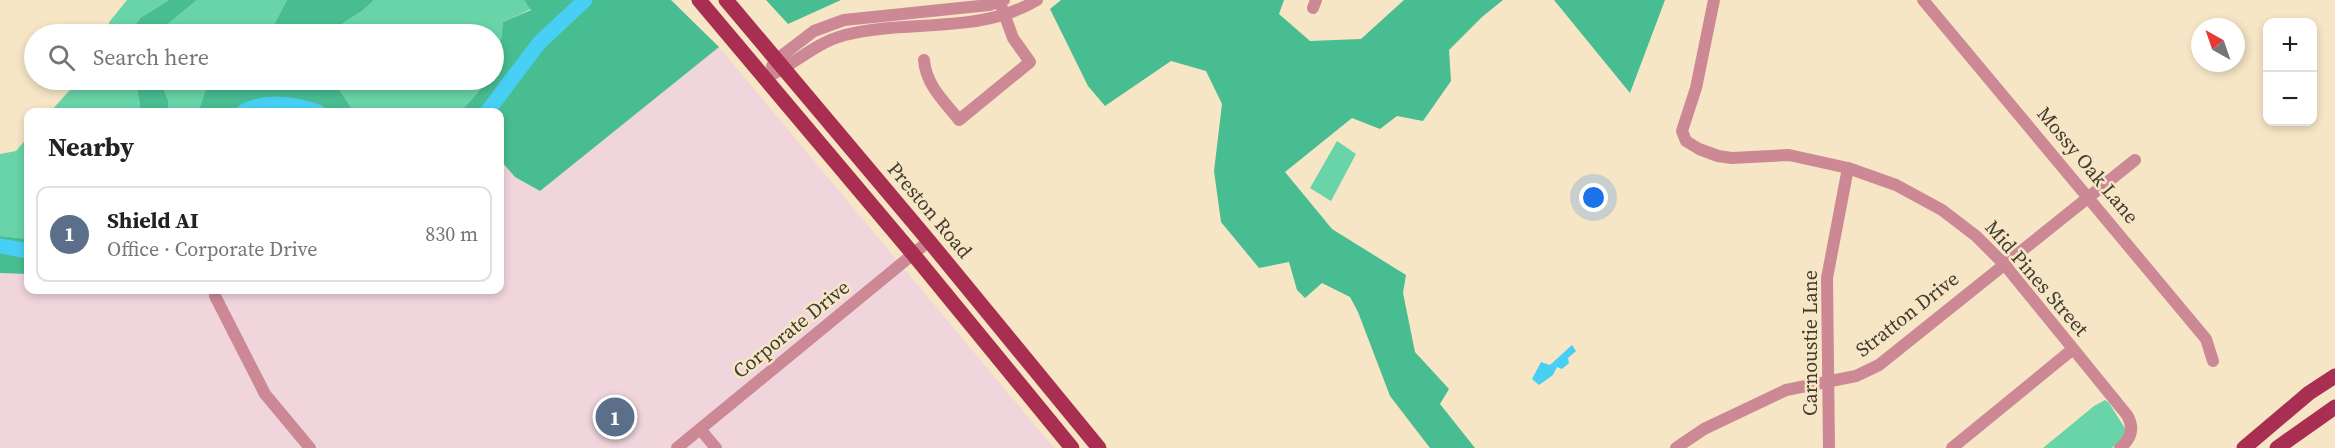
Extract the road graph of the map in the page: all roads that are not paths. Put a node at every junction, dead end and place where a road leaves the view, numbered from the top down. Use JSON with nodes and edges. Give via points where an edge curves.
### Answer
{"nodes":[{"id":1,"x":699,"y":0,"type":"edge"},
{"id":2,"x":726,"y":0,"type":"edge"},
{"id":3,"x":1037,"y":0,"type":"edge"},
{"id":4,"x":1714,"y":0,"type":"edge"},
{"id":5,"x":1923,"y":0,"type":"edge"},
{"id":6,"x":1002,"y":1,"type":"edge"},
{"id":7,"x":1004,"y":14,"type":"junction"},
{"id":8,"x":924,"y":60,"type":"dead end"},
{"id":9,"x":780,"y":65,"type":"junction"},
{"id":10,"x":765,"y":78,"type":"junction"},
{"id":11,"x":2134,"y":160,"type":"dead end"},
{"id":12,"x":1848,"y":168,"type":"junction"},
{"id":13,"x":2089,"y":196,"type":"junction"},
{"id":14,"x":929,"y":241,"type":"junction"},
{"id":15,"x":913,"y":254,"type":"junction"},
{"id":16,"x":2004,"y":264,"type":"junction"},
{"id":17,"x":215,"y":296,"type":"dead end"},
{"id":18,"x":2073,"y":349,"type":"junction"},
{"id":19,"x":2213,"y":361,"type":"dead end"},
{"id":20,"x":2335,"y":376,"type":"edge"},
{"id":21,"x":1829,"y":381,"type":"junction"},
{"id":22,"x":2335,"y":407,"type":"edge"},
{"id":23,"x":700,"y":429,"type":"junction"},
{"id":24,"x":310,"y":448,"type":"edge"},
{"id":25,"x":677,"y":448,"type":"edge"},
{"id":26,"x":716,"y":448,"type":"edge"},
{"id":27,"x":1072,"y":448,"type":"edge"},
{"id":28,"x":1099,"y":448,"type":"edge"},
{"id":29,"x":1676,"y":448,"type":"edge"},
{"id":30,"x":1829,"y":448,"type":"edge"},
{"id":31,"x":1952,"y":448,"type":"edge"},
{"id":32,"x":2120,"y":448,"type":"edge"},
{"id":33,"x":2244,"y":448,"type":"edge"},
{"id":34,"x":2277,"y":448,"type":"edge"}],
"edges":[{"from":1,"to":10,"type":"main road"},
{"from":2,"to":9,"type":"main road","name":"Preston Road"},
{"from":3,"to":7,"type":"street"},
{"from":4,"to":12,"type":"street","name":"Mid Pines Street","via":[[1683,131],[1689,143],[1718,156],[1788,155]]},
{"from":5,"to":13,"type":"street","name":"Mossy Oak Lane"},
{"from":6,"to":7,"type":"street"},
{"from":6,"to":9,"type":"street","via":[[844,20],[814,31]]},
{"from":7,"to":8,"type":"street","via":[[1013,38],[1030,62],[959,120],[931,85]]},
{"from":7,"to":9,"type":"street","via":[[843,35]]},
{"from":9,"to":10,"type":"street"},
{"from":9,"to":14,"type":"main road","name":"Preston Road"},
{"from":10,"to":15,"type":"main road"},
{"from":11,"to":13,"type":"street","name":"Stratton Drive"},
{"from":12,"to":16,"type":"street","name":"Mid Pines Street","via":[[1896,185],[1942,210]]},
{"from":12,"to":21,"type":"street","name":"Carnoustie Lane","via":[[1827,275]]},
{"from":13,"to":16,"type":"street","name":"Stratton Drive"},
{"from":13,"to":19,"type":"street","name":"Mossy Oak Lane","via":[[2206,339]]},
{"from":14,"to":15,"type":"street","name":"Corporate Drive"},
{"from":14,"to":28,"type":"main road","name":"Preston Road"},
{"from":15,"to":23,"type":"street","name":"Corporate Drive"},
{"from":15,"to":27,"type":"main road"},
{"from":16,"to":18,"type":"street","name":"Mid Pines Street"},
{"from":16,"to":21,"type":"street","name":"Stratton Drive","via":[[1879,365],[1856,376]]},
{"from":17,"to":24,"type":"street","via":[[265,394]]},
{"from":18,"to":31,"type":"street"},
{"from":18,"to":32,"type":"street","name":"Mid Pines Street","via":[[2128,416],[2132,430]]},
{"from":20,"to":33,"type":"main road"},
{"from":21,"to":29,"type":"street","name":"Stratton Drive","via":[[1786,390],[1704,429]]},
{"from":21,"to":30,"type":"street","name":"Carnoustie Lane"},
{"from":22,"to":34,"type":"main road"},
{"from":23,"to":25,"type":"street","name":"Corporate Drive"},
{"from":23,"to":26,"type":"street"}]}
